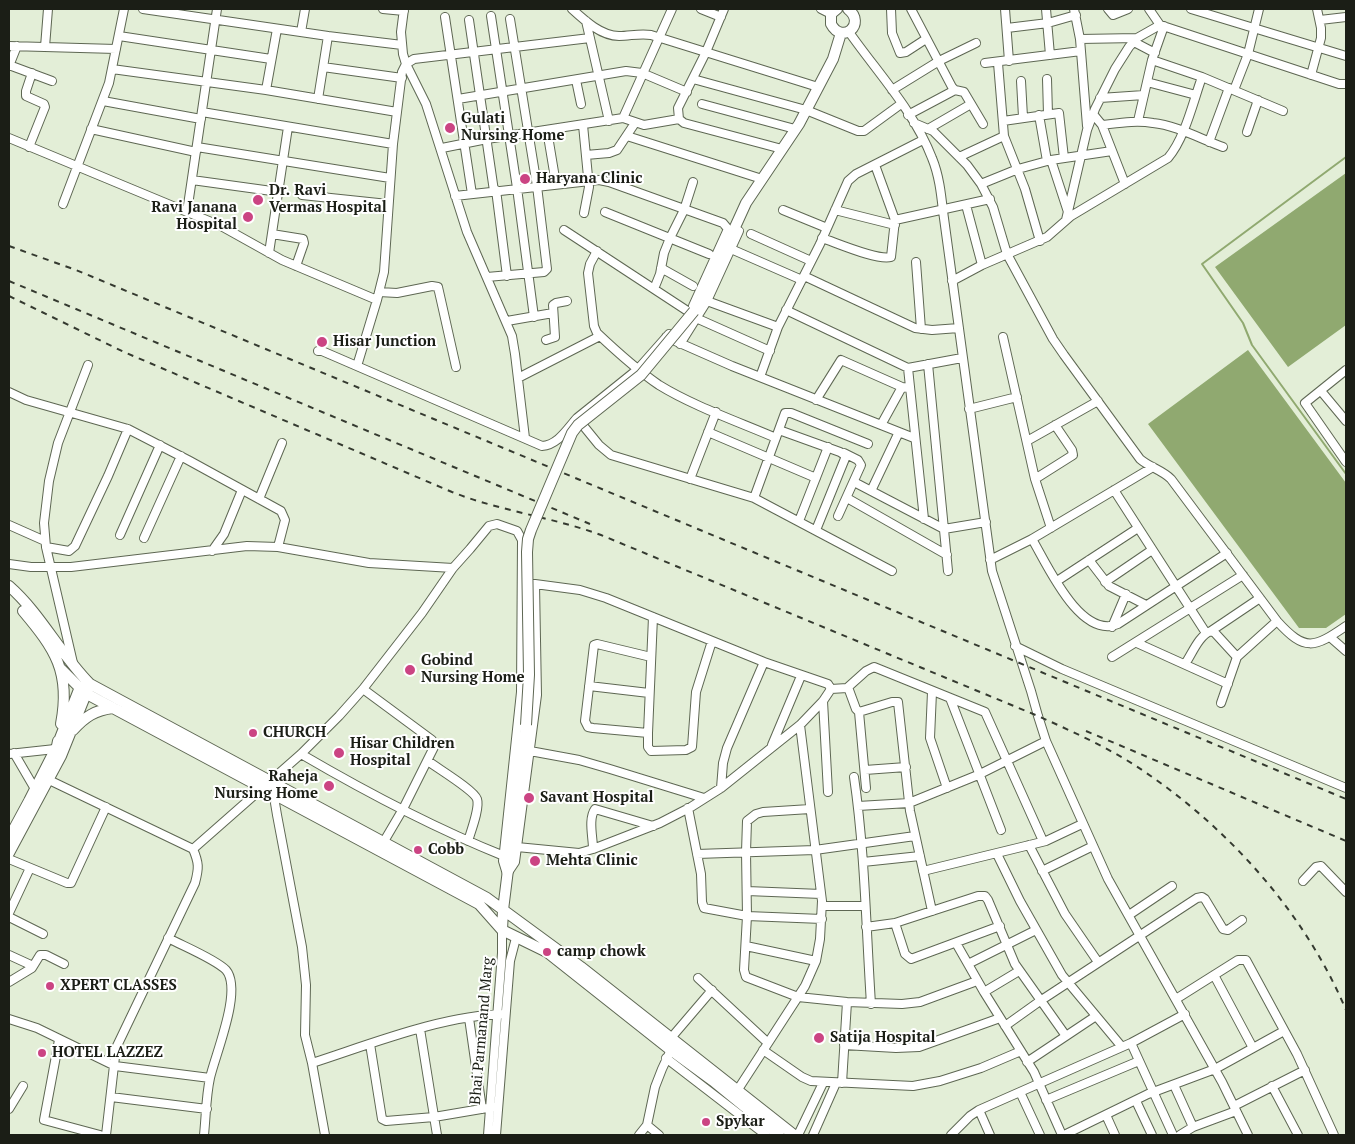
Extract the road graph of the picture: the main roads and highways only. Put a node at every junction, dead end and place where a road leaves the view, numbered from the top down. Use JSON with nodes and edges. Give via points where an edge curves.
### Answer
{"nodes":[{"id":1,"x":848,"y":9,"type":"edge"},
{"id":2,"x":833,"y":11,"type":"edge"},
{"id":3,"x":845,"y":32,"type":"junction"},
{"id":4,"x":9,"y":586,"type":"edge"},
{"id":5,"x":9,"y":594,"type":"edge"},
{"id":6,"x":62,"y":669,"type":"junction"},
{"id":7,"x":85,"y":688,"type":"junction"},
{"id":8,"x":114,"y":708,"type":"junction"},
{"id":9,"x":69,"y":735,"type":"junction"},
{"id":10,"x":56,"y":748,"type":"junction"},
{"id":11,"x":266,"y":784,"type":"junction"},
{"id":12,"x":279,"y":792,"type":"junction"},
{"id":13,"x":9,"y":838,"type":"edge"},
{"id":14,"x":9,"y":853,"type":"edge"},
{"id":15,"x":503,"y":910,"type":"junction"},
{"id":16,"x":502,"y":930,"type":"junction"},
{"id":17,"x":673,"y":1051,"type":"junction"},
{"id":18,"x":735,"y":1094,"type":"junction"},
{"id":19,"x":779,"y":1135,"type":"edge"},
{"id":20,"x":794,"y":1135,"type":"edge"}],
"edges":[{"from":1,"to":3,"type":"main road","via":[[856,21]]},
{"from":2,"to":3,"type":"main road","via":[[831,24],[834,30]]},
{"from":3,"to":15,"type":"main road","bridge":true,"via":[[796,129],[746,203],[693,314],[641,375],[578,425],[531,530],[528,538],[526,725]]},
{"from":4,"to":7,"type":"main road","via":[[47,628],[73,664]]},
{"from":5,"to":6,"type":"main road","via":[[45,637]]},
{"from":6,"to":7,"type":"main road"},
{"from":6,"to":10,"type":"main road","via":[[63,715]]},
{"from":7,"to":8,"type":"main road"},
{"from":7,"to":9,"type":"main road"},
{"from":7,"to":10,"type":"main road"},
{"from":7,"to":11,"type":"main road"},
{"from":8,"to":9,"type":"main road","via":[[101,709],[89,715]]},
{"from":8,"to":11,"type":"main road"},
{"from":9,"to":14,"type":"main road","via":[[49,780]]},
{"from":10,"to":13,"type":"main road"},
{"from":11,"to":12,"type":"main road"},
{"from":12,"to":15,"type":"main road","via":[[383,843],[487,898]]},
{"from":12,"to":16,"type":"main road","via":[[479,904]]},
{"from":15,"to":16,"type":"main road"},
{"from":15,"to":17,"type":"main road","via":[[671,1038]]},
{"from":16,"to":17,"type":"main road","via":[[547,952]]},
{"from":17,"to":18,"type":"main road"},
{"from":18,"to":19,"type":"main road"},
{"from":18,"to":20,"type":"main road"}]}
